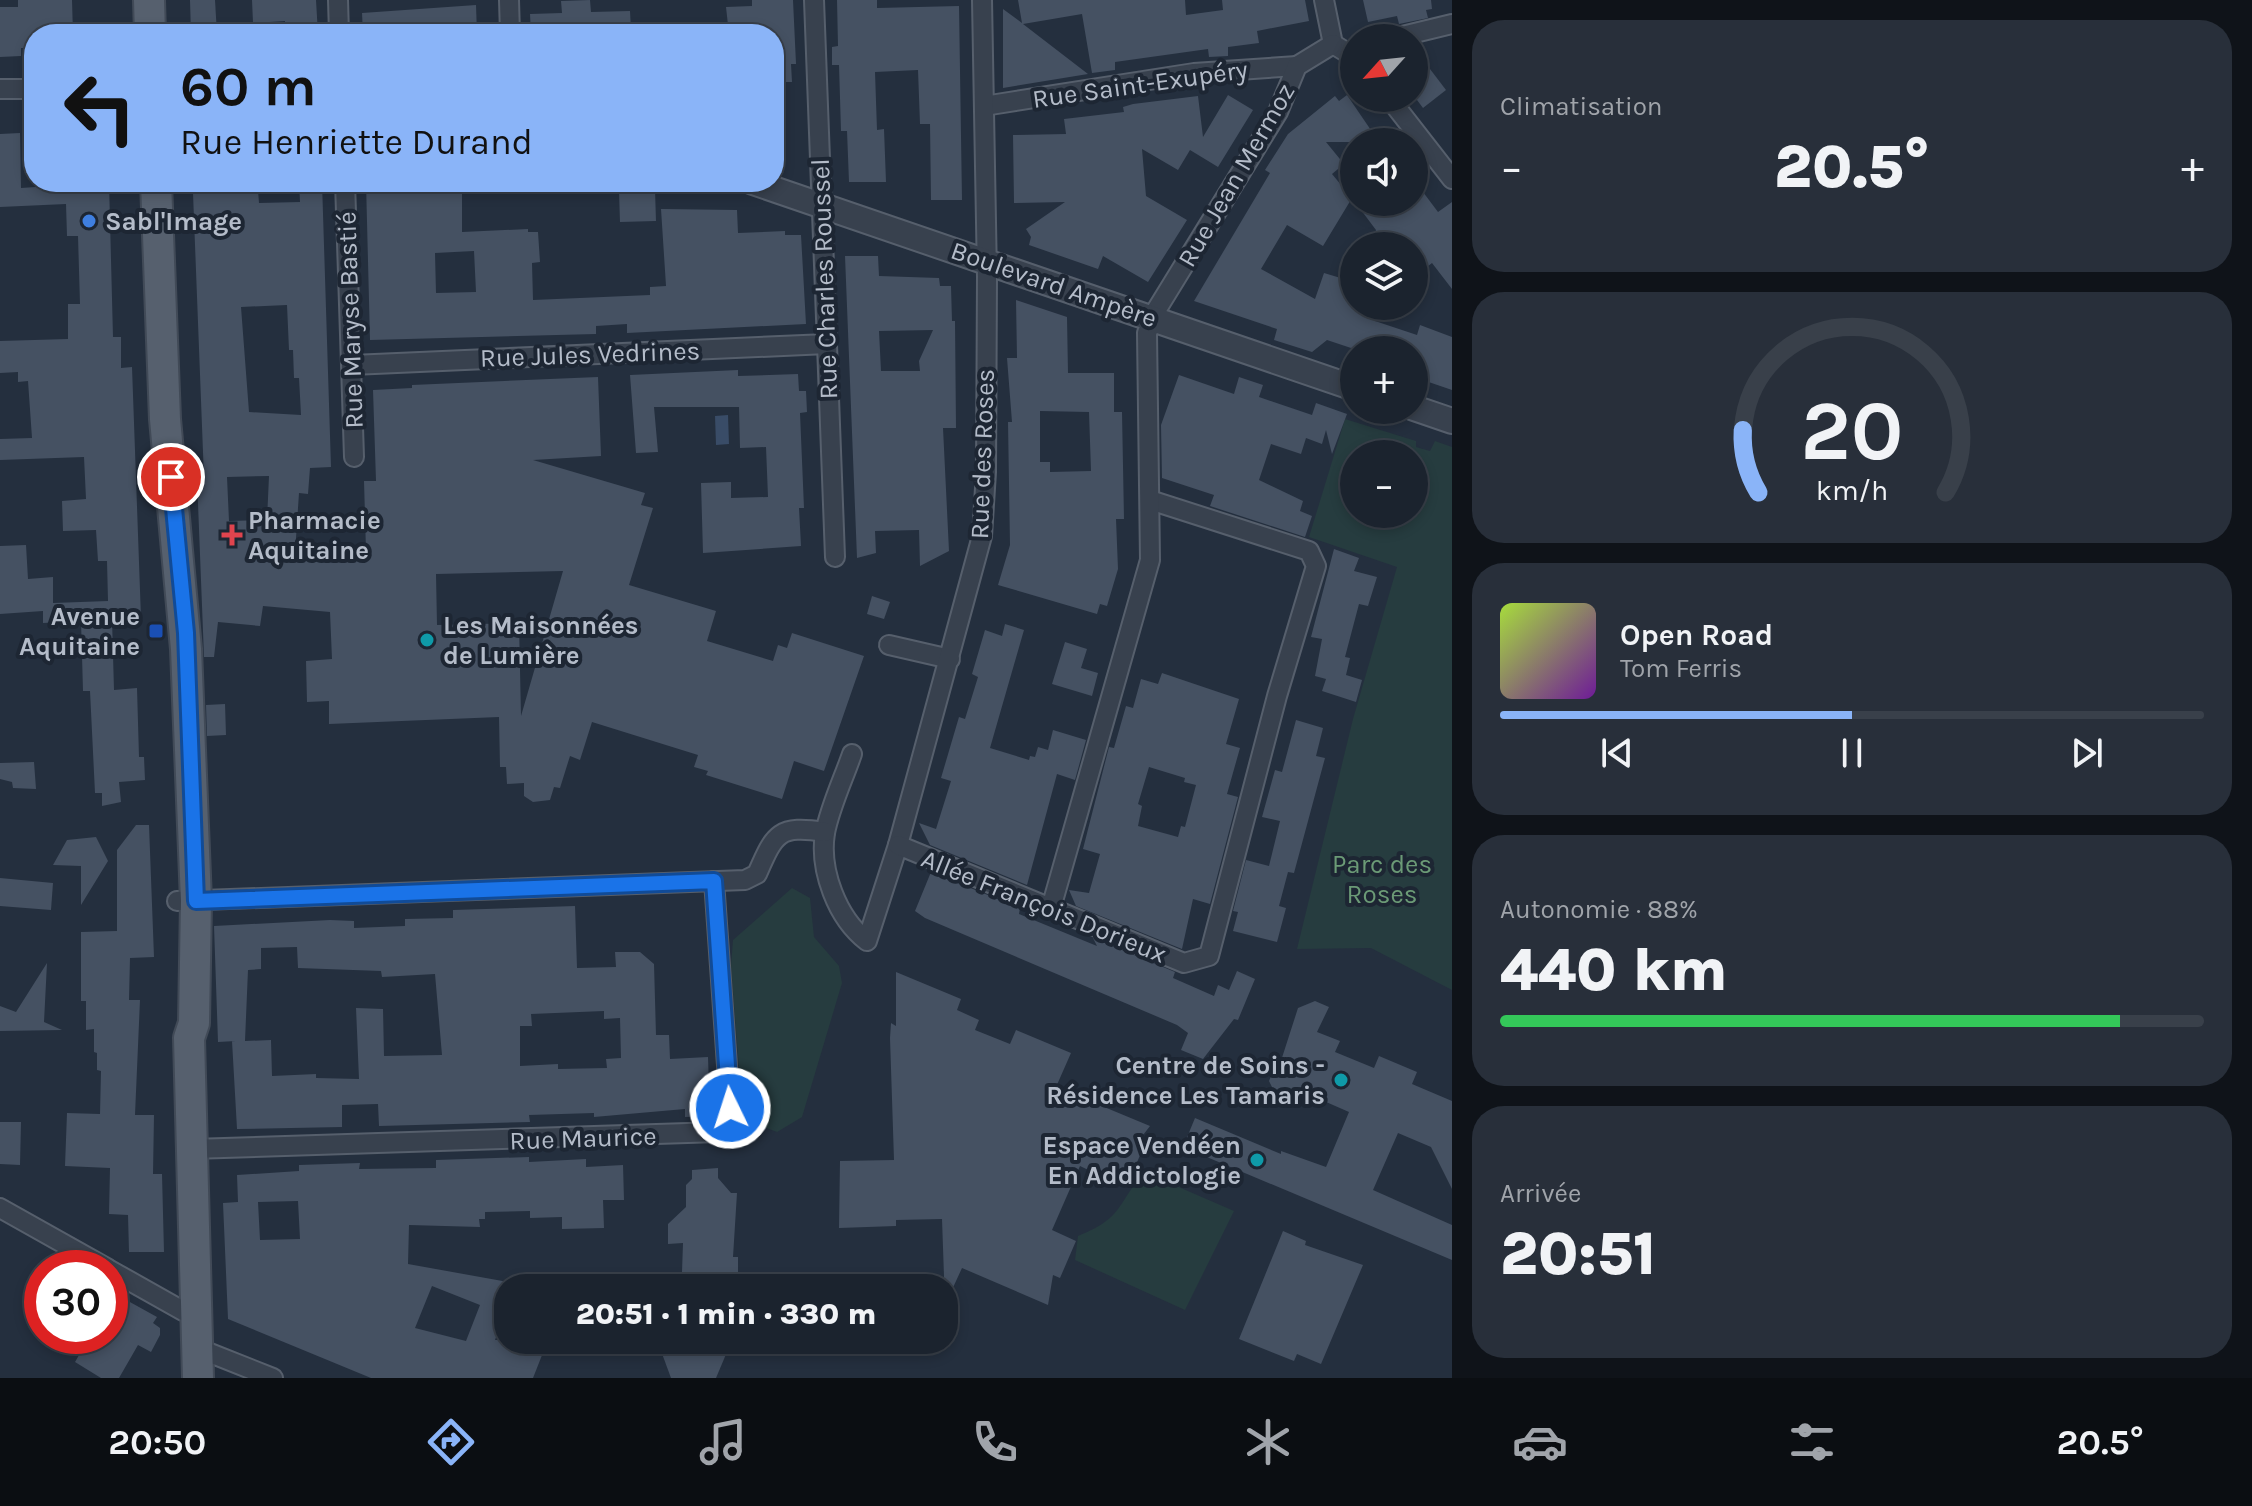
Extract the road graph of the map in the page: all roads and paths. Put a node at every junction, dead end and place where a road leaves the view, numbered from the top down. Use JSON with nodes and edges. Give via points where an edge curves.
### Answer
{"nodes":[{"id":1,"x":149,"y":0,"type":"edge"},
{"id":2,"x":338,"y":0,"type":"edge"},
{"id":3,"x":509,"y":0,"type":"edge"},
{"id":4,"x":814,"y":0,"type":"edge"},
{"id":5,"x":982,"y":0,"type":"edge"},
{"id":6,"x":1324,"y":0,"type":"edge"},
{"id":7,"x":150,"y":24,"type":"edge"},
{"id":8,"x":339,"y":24,"type":"edge"},
{"id":9,"x":510,"y":24,"type":"edge"},
{"id":10,"x":1452,"y":24,"type":"edge"},
{"id":11,"x":1428,"y":30,"type":"edge"},
{"id":12,"x":1340,"y":34,"type":"edge"},
{"id":13,"x":1340,"y":53,"type":"edge"},
{"id":14,"x":1297,"y":66,"type":"junction"},
{"id":15,"x":0,"y":89,"type":"edge"},
{"id":16,"x":24,"y":89,"type":"edge"},
{"id":17,"x":984,"y":106,"type":"junction"},
{"id":18,"x":1400,"y":112,"type":"edge"},
{"id":19,"x":1452,"y":179,"type":"edge"},
{"id":20,"x":156,"y":192,"type":"edge"},
{"id":21,"x":345,"y":192,"type":"edge"},
{"id":22,"x":783,"y":192,"type":"edge"},
{"id":23,"x":821,"y":205,"type":"junction"},
{"id":24,"x":987,"y":263,"type":"junction"},
{"id":25,"x":1153,"y":318,"type":"junction"},
{"id":26,"x":827,"y":344,"type":"junction"},
{"id":27,"x":352,"y":365,"type":"junction"},
{"id":28,"x":1340,"y":383,"type":"edge"},
{"id":29,"x":1428,"y":413,"type":"edge"},
{"id":30,"x":1452,"y":421,"type":"edge"},
{"id":31,"x":354,"y":457,"type":"dead end"},
{"id":32,"x":1150,"y":500,"type":"junction"},
{"id":33,"x":835,"y":557,"type":"dead end"},
{"id":34,"x":889,"y":645,"type":"dead end"},
{"id":35,"x":950,"y":659,"type":"junction"},
{"id":36,"x":852,"y":754,"type":"dead end"},
{"id":37,"x":825,"y":832,"type":"junction"},
{"id":38,"x":898,"y":845,"type":"junction"},
{"id":39,"x":714,"y":881,"type":"junction"},
{"id":40,"x":187,"y":901,"type":"junction"},
{"id":41,"x":1051,"y":908,"type":"junction"},
{"id":42,"x":192,"y":1149,"type":"junction"},
{"id":43,"x":0,"y":1208,"type":"edge"},
{"id":44,"x":74,"y":1250,"type":"edge"},
{"id":45,"x":128,"y":1280,"type":"edge"},
{"id":46,"x":196,"y":1312,"type":"junction"},
{"id":47,"x":198,"y":1365,"type":"edge"},
{"id":48,"x":273,"y":1378,"type":"edge"}],
"edges":[{"from":1,"to":7,"type":"main road"},
{"from":2,"to":8,"type":"street"},
{"from":3,"to":9,"type":"street"},
{"from":4,"to":23,"type":"street","name":"Rue Charles Roussel"},
{"from":5,"to":17,"type":"street","name":"Rue des Roses"},
{"from":6,"to":12,"type":"street"},
{"from":10,"to":11,"type":"street"},
{"from":13,"to":14,"type":"street","name":"Rue Jean Mermoz"},
{"from":14,"to":17,"type":"street","name":"Rue Saint-Exupéry","via":[[1194,73]]},
{"from":14,"to":25,"type":"street","name":"Rue Jean Mermoz","via":[[1278,112]]},
{"from":15,"to":16,"type":"street"},
{"from":17,"to":24,"type":"street","name":"Rue des Roses"},
{"from":18,"to":19,"type":"street"},
{"from":20,"to":40,"type":"main road","via":[[165,419],[186,633]]},
{"from":21,"to":27,"type":"street","name":"Rue Maryse Bastié"},
{"from":22,"to":23,"type":"street","name":"Boulevard Ampère"},
{"from":23,"to":24,"type":"street","name":"Boulevard Ampère"},
{"from":23,"to":26,"type":"street","name":"Rue Charles Roussel"},
{"from":24,"to":25,"type":"street","name":"Boulevard Ampère"},
{"from":24,"to":35,"type":"street","name":"Rue des Roses","via":[[982,536]]},
{"from":25,"to":28,"type":"street","name":"Boulevard Ampère"},
{"from":25,"to":32,"type":"street","via":[[1146,344]]},
{"from":26,"to":27,"type":"street","name":"Rue Jules Vedrines"},
{"from":26,"to":33,"type":"street","name":"Rue Charles Roussel"},
{"from":27,"to":31,"type":"street","name":"Rue Maryse Bastié"},
{"from":29,"to":30,"type":"street"},
{"from":32,"to":41,"type":"street","via":[[1150,560]]},
{"from":32,"to":41,"type":"street","name":"Allée François Dorieux","via":[[1309,551],[1316,566],[1209,956],[1184,963]]},
{"from":34,"to":35,"type":"street"},
{"from":35,"to":38,"type":"street","name":"Rue des Roses"},
{"from":36,"to":37,"type":"street"},
{"from":37,"to":38,"type":"street","name":"Rue des Roses","via":[[829,881],[846,920],[867,941]]},
{"from":37,"to":39,"type":"street","via":[[794,828],[781,833],[767,847],[753,877]]},
{"from":38,"to":41,"type":"street","name":"Allée François Dorieux"},
{"from":39,"to":40,"type":"street"},
{"from":39,"to":42,"type":"street","name":"Rue Maurice","via":[[730,1108],[719,1132]]},
{"from":40,"to":42,"type":"main road","via":[[194,1023],[189,1038]]},
{"from":42,"to":46,"type":"main road"},
{"from":43,"to":44,"type":"street"},
{"from":45,"to":46,"type":"street","via":[[183,1311]]},
{"from":46,"to":47,"type":"main road"},
{"from":47,"to":48,"type":"street","via":[[210,1353]]}]}
